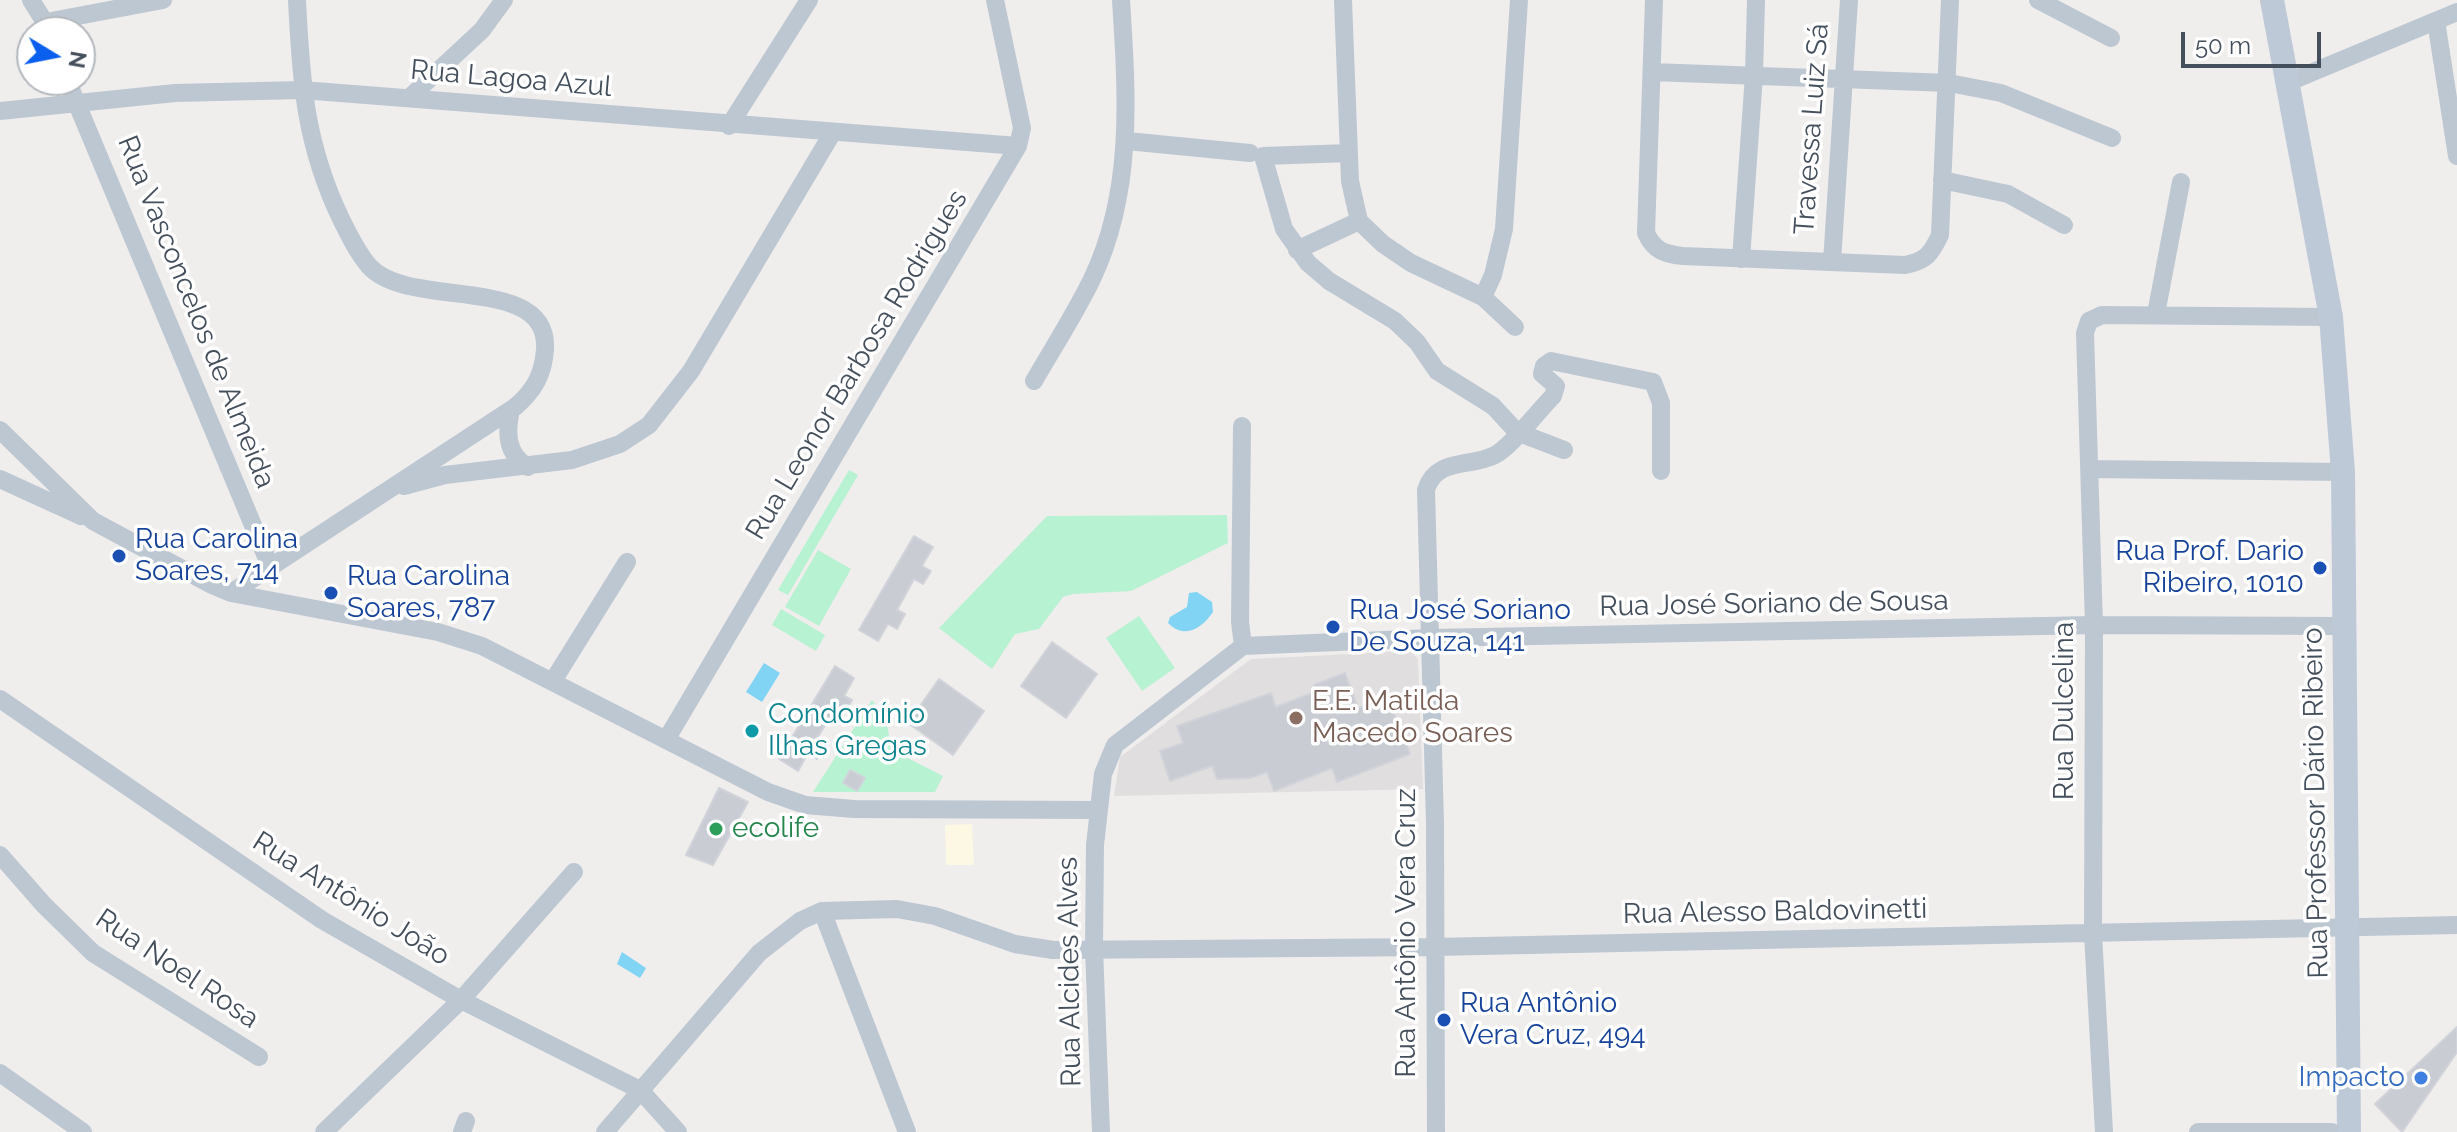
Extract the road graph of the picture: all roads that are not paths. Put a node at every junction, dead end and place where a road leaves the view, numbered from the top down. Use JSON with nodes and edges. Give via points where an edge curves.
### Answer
{"nodes":[{"id":1,"x":163,"y":0,"type":"edge"},
{"id":2,"x":297,"y":0,"type":"edge"},
{"id":3,"x":504,"y":0,"type":"edge"},
{"id":4,"x":809,"y":0,"type":"edge"},
{"id":5,"x":995,"y":0,"type":"edge"},
{"id":6,"x":1121,"y":0,"type":"edge"},
{"id":7,"x":1343,"y":0,"type":"edge"},
{"id":8,"x":1519,"y":0,"type":"edge"},
{"id":9,"x":1654,"y":0,"type":"edge"},
{"id":10,"x":1756,"y":0,"type":"edge"},
{"id":11,"x":1849,"y":0,"type":"edge"},
{"id":12,"x":1950,"y":0,"type":"edge"},
{"id":13,"x":2038,"y":0,"type":"edge"},
{"id":14,"x":2272,"y":0,"type":"edge"},
{"id":15,"x":2456,"y":13,"type":"edge"},
{"id":16,"x":95,"y":16,"type":"edge"},
{"id":17,"x":2436,"y":21,"type":"junction"},
{"id":18,"x":2111,"y":38,"type":"dead end"},
{"id":19,"x":1652,"y":72,"type":"junction"},
{"id":20,"x":1754,"y":75,"type":"junction"},
{"id":21,"x":1842,"y":80,"type":"junction"},
{"id":22,"x":2289,"y":82,"type":"junction"},
{"id":23,"x":1949,"y":83,"type":"junction"},
{"id":24,"x":302,"y":90,"type":"junction"},
{"id":25,"x":73,"y":96,"type":"edge"},
{"id":26,"x":409,"y":98,"type":"junction"},
{"id":27,"x":75,"y":102,"type":"junction"},
{"id":28,"x":0,"y":111,"type":"edge"},
{"id":29,"x":729,"y":126,"type":"junction"},
{"id":30,"x":833,"y":132,"type":"junction"},
{"id":31,"x":2112,"y":138,"type":"dead end"},
{"id":32,"x":1127,"y":141,"type":"junction"},
{"id":33,"x":1018,"y":146,"type":"junction"},
{"id":34,"x":1349,"y":153,"type":"junction"},
{"id":35,"x":1257,"y":154,"type":"junction"},
{"id":36,"x":2457,"y":156,"type":"edge"},
{"id":37,"x":1942,"y":180,"type":"junction"},
{"id":38,"x":2181,"y":182,"type":"dead end"},
{"id":39,"x":1359,"y":221,"type":"junction"},
{"id":40,"x":2064,"y":225,"type":"dead end"},
{"id":41,"x":1297,"y":250,"type":"junction"},
{"id":42,"x":1741,"y":259,"type":"junction"},
{"id":43,"x":1832,"y":262,"type":"junction"},
{"id":44,"x":1483,"y":297,"type":"junction"},
{"id":45,"x":2156,"y":314,"type":"junction"},
{"id":46,"x":2331,"y":317,"type":"junction"},
{"id":47,"x":1515,"y":327,"type":"dead end"},
{"id":48,"x":1034,"y":381,"type":"dead end"},
{"id":49,"x":511,"y":410,"type":"junction"},
{"id":50,"x":1242,"y":426,"type":"dead end"},
{"id":51,"x":0,"y":430,"type":"edge"},
{"id":52,"x":1517,"y":432,"type":"junction"},
{"id":53,"x":1564,"y":450,"type":"dead end"},
{"id":54,"x":528,"y":467,"type":"junction"},
{"id":55,"x":2090,"y":469,"type":"junction"},
{"id":56,"x":1661,"y":471,"type":"dead end"},
{"id":57,"x":2343,"y":472,"type":"junction"},
{"id":58,"x":0,"y":479,"type":"edge"},
{"id":59,"x":394,"y":489,"type":"junction"},
{"id":60,"x":93,"y":521,"type":"junction"},
{"id":61,"x":627,"y":562,"type":"dead end"},
{"id":62,"x":270,"y":566,"type":"junction"},
{"id":63,"x":231,"y":593,"type":"junction"},
{"id":64,"x":2094,"y":625,"type":"junction"},
{"id":65,"x":2344,"y":626,"type":"junction"},
{"id":66,"x":1432,"y":638,"type":"junction"},
{"id":67,"x":1243,"y":646,"type":"junction"},
{"id":68,"x":553,"y":681,"type":"junction"},
{"id":69,"x":0,"y":699,"type":"edge"},
{"id":70,"x":666,"y":740,"type":"junction"},
{"id":71,"x":1098,"y":810,"type":"junction"},
{"id":72,"x":0,"y":855,"type":"edge"},
{"id":73,"x":574,"y":872,"type":"dead end"},
{"id":74,"x":822,"y":911,"type":"junction"},
{"id":75,"x":2457,"y":925,"type":"edge"},
{"id":76,"x":2347,"y":929,"type":"junction"},
{"id":77,"x":2093,"y":934,"type":"junction"},
{"id":78,"x":1435,"y":947,"type":"junction"},
{"id":79,"x":1094,"y":948,"type":"junction"},
{"id":80,"x":461,"y":1000,"type":"junction"},
{"id":81,"x":259,"y":1057,"type":"dead end"},
{"id":82,"x":0,"y":1073,"type":"edge"},
{"id":83,"x":640,"y":1090,"type":"junction"},
{"id":84,"x":83,"y":1132,"type":"edge"},
{"id":85,"x":324,"y":1132,"type":"edge"},
{"id":86,"x":605,"y":1132,"type":"edge"},
{"id":87,"x":678,"y":1132,"type":"edge"},
{"id":88,"x":907,"y":1132,"type":"edge"},
{"id":89,"x":1101,"y":1132,"type":"edge"},
{"id":90,"x":1436,"y":1132,"type":"edge"},
{"id":91,"x":2104,"y":1132,"type":"edge"},
{"id":92,"x":2198,"y":1132,"type":"edge"},
{"id":93,"x":2332,"y":1132,"type":"edge"},
{"id":94,"x":2349,"y":1132,"type":"edge"}],
"edges":[{"from":1,"to":16,"type":"street"},
{"from":2,"to":24,"type":"street"},
{"from":3,"to":26,"type":"street","via":[[464,48]]},
{"from":4,"to":29,"type":"street"},
{"from":5,"to":33,"type":"street","via":[[1022,128]]},
{"from":6,"to":32,"type":"street"},
{"from":7,"to":34,"type":"street"},
{"from":8,"to":44,"type":"street","via":[[1504,229]]},
{"from":9,"to":19,"type":"street"},
{"from":10,"to":20,"type":"street"},
{"from":11,"to":21,"type":"street","name":"Travessa Luiz Sá"},
{"from":12,"to":23,"type":"street"},
{"from":13,"to":18,"type":"street"},
{"from":14,"to":22,"type":"street","name":"Rua Professor Dário Ribeiro"},
{"from":15,"to":17,"type":"street"},
{"from":17,"to":22,"type":"street"},
{"from":17,"to":36,"type":"street"},
{"from":19,"to":20,"type":"street"},
{"from":19,"to":42,"type":"street","via":[[1646,233],[1652,245],[1674,255]]},
{"from":20,"to":21,"type":"street"},
{"from":20,"to":42,"type":"street"},
{"from":21,"to":23,"type":"street"},
{"from":21,"to":43,"type":"street","name":"Travessa Luiz Sá"},
{"from":22,"to":46,"type":"street","name":"Rua Professor Dário Ribeiro"},
{"from":23,"to":31,"type":"street","via":[[2001,93]]},
{"from":23,"to":37,"type":"street"},
{"from":24,"to":26,"type":"street","name":"Rua Lagoa Azul"},
{"from":24,"to":27,"type":"street","name":"Rua Lagoa Azul","via":[[240,89]]},
{"from":24,"to":49,"type":"street","via":[[321,177],[372,269],[397,285],[514,304],[539,322],[545,341],[541,372],[528,396]]},
{"from":25,"to":27,"type":"street","name":"Rua Vasconcelos de Almeida"},
{"from":26,"to":29,"type":"street","name":"Rua Lagoa Azul"},
{"from":27,"to":28,"type":"street","name":"Rua Lagoa Azul"},
{"from":27,"to":62,"type":"street","name":"Rua Vasconcelos de Almeida"},
{"from":29,"to":30,"type":"street","name":"Rua Lagoa Azul"},
{"from":30,"to":33,"type":"street","name":"Rua Lagoa Azul"},
{"from":30,"to":54,"type":"street","via":[[660,414],[620,444]]},
{"from":32,"to":35,"type":"street"},
{"from":32,"to":48,"type":"street","via":[[1118,200],[1092,279]]},
{"from":33,"to":70,"type":"street","name":"Rua Leonor Barbosa Rodrigues"},
{"from":34,"to":35,"type":"street"},
{"from":34,"to":39,"type":"street"},
{"from":35,"to":41,"type":"street"},
{"from":37,"to":40,"type":"street","via":[[2008,194]]},
{"from":37,"to":43,"type":"street","via":[[1940,235],[1921,262]]},
{"from":38,"to":45,"type":"street"},
{"from":39,"to":41,"type":"street"},
{"from":39,"to":44,"type":"street","via":[[1411,263]]},
{"from":41,"to":52,"type":"street","via":[[1329,281],[1401,326],[1437,371],[1493,406]]},
{"from":42,"to":43,"type":"street"},
{"from":44,"to":47,"type":"street"},
{"from":45,"to":46,"type":"street"},
{"from":45,"to":55,"type":"street","name":"Rua Dulcelina","via":[[2102,315],[2089,321],[2085,333]]},
{"from":46,"to":57,"type":"street","name":"Rua Professor Dário Ribeiro"},
{"from":49,"to":54,"type":"street","via":[[509,444]]},
{"from":49,"to":59,"type":"street"},
{"from":50,"to":67,"type":"street"},
{"from":51,"to":60,"type":"street"},
{"from":52,"to":53,"type":"street"},
{"from":52,"to":56,"type":"street","via":[[1556,390],[1542,374],[1548,361],[1644,378],[1659,391]]},
{"from":52,"to":66,"type":"street","name":"Rua Antônio Vera Cruz","via":[[1493,456],[1432,473],[1426,490]]},
{"from":54,"to":59,"type":"street","via":[[445,475]]},
{"from":55,"to":57,"type":"street"},
{"from":55,"to":64,"type":"street","name":"Rua Dulcelina"},
{"from":57,"to":65,"type":"street","name":"Rua Professor Dário Ribeiro"},
{"from":58,"to":60,"type":"street"},
{"from":59,"to":62,"type":"street"},
{"from":60,"to":63,"type":"street"},
{"from":61,"to":68,"type":"street"},
{"from":62,"to":63,"type":"street"},
{"from":63,"to":68,"type":"street","via":[[438,632],[482,646]]},
{"from":64,"to":65,"type":"street","name":"Rua José Soriano de Sousa"},
{"from":64,"to":66,"type":"street","name":"Rua José Soriano de Sousa"},
{"from":64,"to":77,"type":"street","name":"Rua Dulcelina"},
{"from":65,"to":76,"type":"street","name":"Rua Professor Dário Ribeiro"},
{"from":66,"to":67,"type":"street","name":"Rua José Soriano de Sousa"},
{"from":66,"to":78,"type":"street","name":"Rua Antônio Vera Cruz"},
{"from":67,"to":71,"type":"street","via":[[1115,745],[1103,774]]},
{"from":68,"to":70,"type":"street"},
{"from":69,"to":80,"type":"street","name":"Rua Antônio João","via":[[322,920]]},
{"from":70,"to":71,"type":"street","via":[[805,805]]},
{"from":71,"to":79,"type":"street","name":"Rua Alcides Alves"},
{"from":72,"to":81,"type":"street","name":"Rua Noel Rosa","via":[[93,953]]},
{"from":73,"to":80,"type":"street"},
{"from":74,"to":79,"type":"street","name":"Rua Alesso Baldovinetti","via":[[897,909],[935,916],[1015,944],[1053,950]]},
{"from":74,"to":83,"type":"street","via":[[759,953]]},
{"from":74,"to":88,"type":"street"},
{"from":75,"to":76,"type":"street","name":"Rua Alesso Baldovinetti"},
{"from":76,"to":77,"type":"street","name":"Rua Alesso Baldovinetti"},
{"from":76,"to":94,"type":"street","name":"Rua Professor Dário Ribeiro"},
{"from":77,"to":78,"type":"street","name":"Rua Alesso Baldovinetti"},
{"from":77,"to":91,"type":"street","name":"Rua Dulcelina"},
{"from":78,"to":79,"type":"street","name":"Rua Alesso Baldovinetti"},
{"from":78,"to":90,"type":"street","name":"Rua Antônio Vera Cruz"},
{"from":79,"to":89,"type":"street","name":"Rua Alcides Alves"},
{"from":80,"to":83,"type":"street","name":"Rua Antônio João"},
{"from":80,"to":85,"type":"street"},
{"from":82,"to":84,"type":"street"},
{"from":83,"to":86,"type":"street"},
{"from":83,"to":87,"type":"street","name":"Rua Antônio João"},
{"from":92,"to":93,"type":"street"}]}
